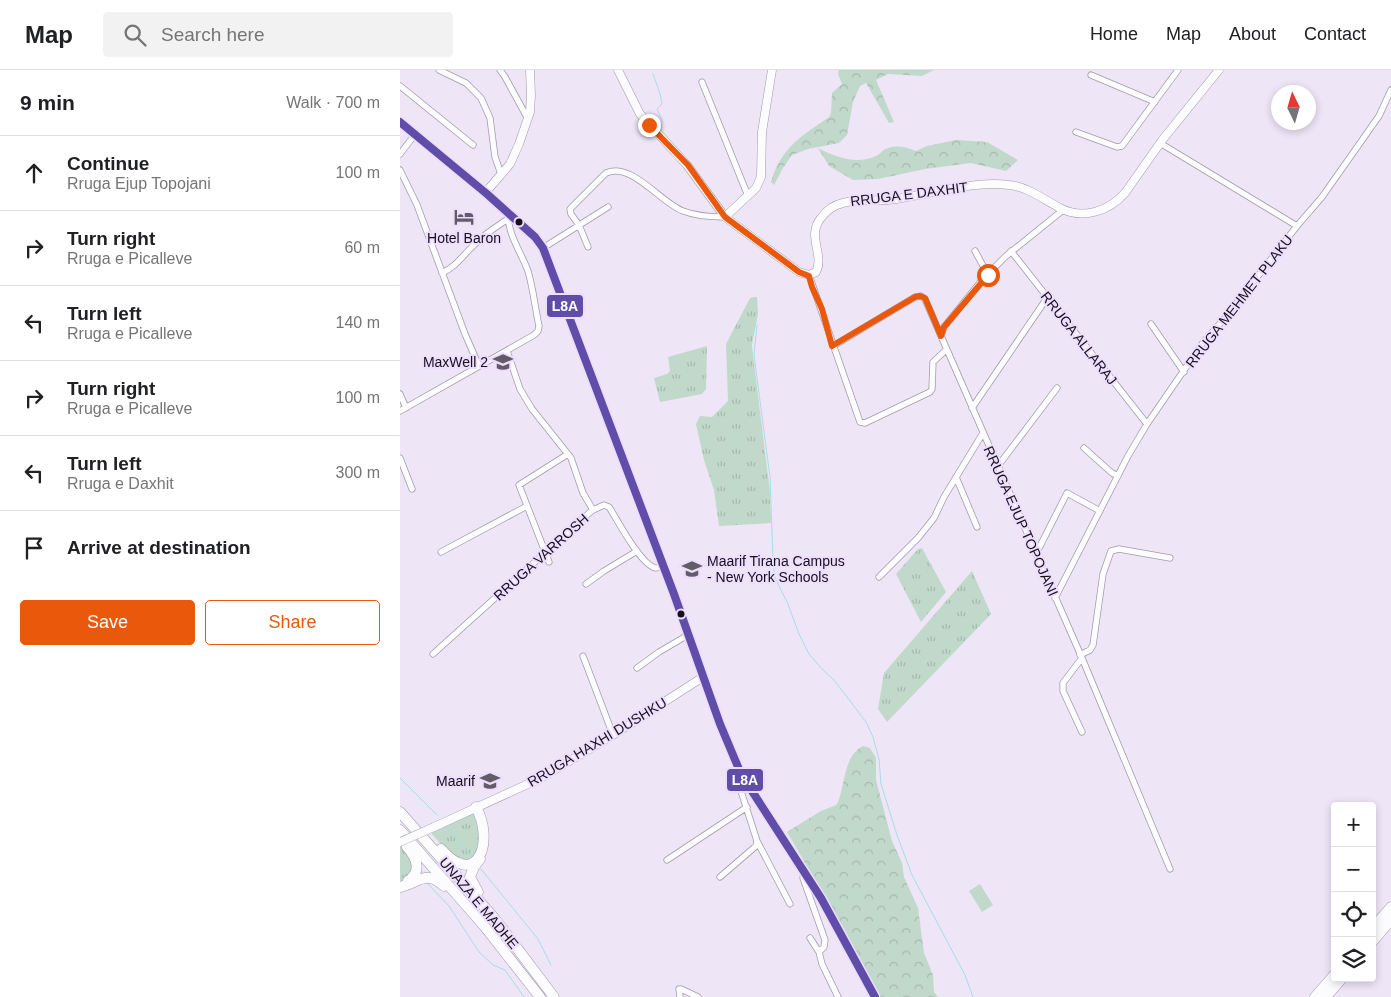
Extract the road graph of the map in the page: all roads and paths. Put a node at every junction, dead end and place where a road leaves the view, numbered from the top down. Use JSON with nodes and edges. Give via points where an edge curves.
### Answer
{"nodes":[{"id":1,"x":439,"y":70,"type":"edge"},
{"id":2,"x":500,"y":70,"type":"edge"},
{"id":3,"x":530,"y":70,"type":"edge"},
{"id":4,"x":618,"y":70,"type":"edge"},
{"id":5,"x":772,"y":70,"type":"edge"},
{"id":6,"x":1178,"y":70,"type":"edge"},
{"id":7,"x":1220,"y":70,"type":"edge"},
{"id":8,"x":1091,"y":75,"type":"dead end"},
{"id":9,"x":702,"y":82,"type":"dead end"},
{"id":10,"x":400,"y":86,"type":"edge"},
{"id":11,"x":1391,"y":90,"type":"edge"},
{"id":12,"x":1154,"y":102,"type":"junction"},
{"id":13,"x":528,"y":118,"type":"junction"},
{"id":14,"x":400,"y":122,"type":"edge"},
{"id":15,"x":1076,"y":132,"type":"dead end"},
{"id":16,"x":416,"y":134,"type":"junction"},
{"id":17,"x":1160,"y":143,"type":"junction"},
{"id":18,"x":473,"y":145,"type":"dead end"},
{"id":19,"x":400,"y":154,"type":"edge"},
{"id":20,"x":400,"y":170,"type":"edge"},
{"id":21,"x":501,"y":174,"type":"junction"},
{"id":22,"x":485,"y":192,"type":"junction"},
{"id":23,"x":748,"y":196,"type":"junction"},
{"id":24,"x":608,"y":207,"type":"dead end"},
{"id":25,"x":1062,"y":210,"type":"junction"},
{"id":26,"x":508,"y":217,"type":"junction"},
{"id":27,"x":725,"y":217,"type":"junction"},
{"id":28,"x":579,"y":225,"type":"junction"},
{"id":29,"x":1297,"y":226,"type":"junction"},
{"id":30,"x":588,"y":247,"type":"dead end"},
{"id":31,"x":543,"y":248,"type":"junction"},
{"id":32,"x":975,"y":251,"type":"dead end"},
{"id":33,"x":1011,"y":251,"type":"junction"},
{"id":34,"x":442,"y":273,"type":"junction"},
{"id":35,"x":988,"y":275,"type":"junction"},
{"id":36,"x":809,"y":276,"type":"junction"},
{"id":37,"x":1047,"y":298,"type":"junction"},
{"id":38,"x":1151,"y":324,"type":"dead end"},
{"id":39,"x":941,"y":336,"type":"junction"},
{"id":40,"x":832,"y":346,"type":"junction"},
{"id":41,"x":946,"y":350,"type":"junction"},
{"id":42,"x":507,"y":352,"type":"junction"},
{"id":43,"x":479,"y":366,"type":"junction"},
{"id":44,"x":1184,"y":372,"type":"junction"},
{"id":45,"x":1057,"y":388,"type":"dead end"},
{"id":46,"x":400,"y":394,"type":"edge"},
{"id":47,"x":406,"y":408,"type":"junction"},
{"id":48,"x":972,"y":408,"type":"junction"},
{"id":49,"x":400,"y":411,"type":"edge"},
{"id":50,"x":1147,"y":424,"type":"junction"},
{"id":51,"x":983,"y":433,"type":"junction"},
{"id":52,"x":1084,"y":448,"type":"dead end"},
{"id":53,"x":568,"y":454,"type":"junction"},
{"id":54,"x":400,"y":458,"type":"edge"},
{"id":55,"x":998,"y":466,"type":"junction"},
{"id":56,"x":1118,"y":476,"type":"junction"},
{"id":57,"x":956,"y":477,"type":"junction"},
{"id":58,"x":412,"y":489,"type":"dead end"},
{"id":59,"x":528,"y":506,"type":"junction"},
{"id":60,"x":593,"y":510,"type":"junction"},
{"id":61,"x":1100,"y":511,"type":"junction"},
{"id":62,"x":977,"y":527,"type":"dead end"},
{"id":63,"x":442,"y":552,"type":"dead end"},
{"id":64,"x":637,"y":552,"type":"junction"},
{"id":65,"x":546,"y":553,"type":"junction"},
{"id":66,"x":1036,"y":554,"type":"junction"},
{"id":67,"x":1170,"y":558,"type":"dead end"},
{"id":68,"x":549,"y":562,"type":"dead end"},
{"id":69,"x":664,"y":567,"type":"junction"},
{"id":70,"x":879,"y":577,"type":"dead end"},
{"id":71,"x":586,"y":584,"type":"dead end"},
{"id":72,"x":1054,"y":598,"type":"junction"},
{"id":73,"x":688,"y":635,"type":"junction"},
{"id":74,"x":433,"y":654,"type":"dead end"},
{"id":75,"x":583,"y":656,"type":"dead end"},
{"id":76,"x":1081,"y":656,"type":"junction"},
{"id":77,"x":637,"y":668,"type":"dead end"},
{"id":78,"x":703,"y":677,"type":"junction"},
{"id":79,"x":1082,"y":732,"type":"dead end"},
{"id":80,"x":613,"y":735,"type":"junction"},
{"id":81,"x":741,"y":774,"type":"junction"},
{"id":82,"x":400,"y":805,"type":"edge"},
{"id":83,"x":479,"y":806,"type":"junction"},
{"id":84,"x":747,"y":807,"type":"junction"},
{"id":85,"x":400,"y":812,"type":"edge"},
{"id":86,"x":400,"y":830,"type":"edge"},
{"id":87,"x":400,"y":841,"type":"edge"},
{"id":88,"x":757,"y":841,"type":"junction"},
{"id":89,"x":667,"y":860,"type":"dead end"},
{"id":90,"x":1170,"y":869,"type":"dead end"},
{"id":91,"x":804,"y":871,"type":"junction"},
{"id":92,"x":720,"y":877,"type":"dead end"},
{"id":93,"x":400,"y":885,"type":"edge"},
{"id":94,"x":790,"y":904,"type":"dead end"},
{"id":95,"x":1391,"y":907,"type":"edge"},
{"id":96,"x":495,"y":918,"type":"junction"},
{"id":97,"x":1391,"y":920,"type":"edge"},
{"id":98,"x":1376,"y":924,"type":"edge"},
{"id":99,"x":485,"y":927,"type":"junction"},
{"id":100,"x":1376,"y":937,"type":"edge"},
{"id":101,"x":810,"y":938,"type":"dead end"},
{"id":102,"x":819,"y":952,"type":"junction"},
{"id":103,"x":1331,"y":979,"type":"edge"},
{"id":104,"x":1339,"y":982,"type":"edge"},
{"id":105,"x":540,"y":997,"type":"edge"},
{"id":106,"x":554,"y":997,"type":"edge"},
{"id":107,"x":680,"y":997,"type":"edge"},
{"id":108,"x":698,"y":997,"type":"edge"},
{"id":109,"x":838,"y":997,"type":"edge"},
{"id":110,"x":875,"y":997,"type":"edge"},
{"id":111,"x":1315,"y":997,"type":"edge"},
{"id":112,"x":1326,"y":997,"type":"edge"}],
"edges":[{"from":1,"to":21,"type":"street","via":[[466,83],[480,98],[490,118],[495,157]]},
{"from":2,"to":13,"type":"street"},
{"from":3,"to":13,"type":"street","via":[[532,102]]},
{"from":4,"to":27,"type":"street","via":[[640,114],[688,165]]},
{"from":5,"to":23,"type":"street","via":[[762,132],[761,177]]},
{"from":6,"to":12,"type":"street"},
{"from":7,"to":17,"type":"street","name":"RRUGA E DAXHIT"},
{"from":8,"to":12,"type":"street"},
{"from":9,"to":23,"type":"street"},
{"from":10,"to":18,"type":"street"},
{"from":11,"to":29,"type":"street","name":"RRUGA MEHMET PLAKU","via":[[1383,109],[1322,197]]},
{"from":12,"to":15,"type":"street","via":[[1120,147]]},
{"from":13,"to":21,"type":"street","via":[[514,156]]},
{"from":14,"to":16,"type":"main road"},
{"from":16,"to":19,"type":"street"},
{"from":16,"to":22,"type":"main road"},
{"from":17,"to":25,"type":"street","name":"RRUGA E DAXHIT","via":[[1112,206],[1089,213]]},
{"from":17,"to":29,"type":"street"},
{"from":20,"to":34,"type":"street","via":[[417,205]]},
{"from":21,"to":22,"type":"street"},
{"from":22,"to":26,"type":"main road"},
{"from":23,"to":27,"type":"street"},
{"from":24,"to":28,"type":"street"},
{"from":25,"to":33,"type":"street"},
{"from":25,"to":36,"type":"street","name":"RRUGA E DAXHIT","via":[[1023,188],[1003,184],[888,200],[844,202],[828,211],[817,224],[814,234],[818,266],[816,272]]},
{"from":26,"to":31,"type":"main road"},
{"from":26,"to":34,"type":"street","via":[[475,244],[455,267]]},
{"from":26,"to":42,"type":"street","via":[[530,279],[539,328],[534,335]]},
{"from":27,"to":28,"type":"street","via":[[682,211],[635,178],[614,170],[606,173],[570,209]]},
{"from":27,"to":36,"type":"street"},
{"from":28,"to":30,"type":"street"},
{"from":28,"to":31,"type":"street"},
{"from":29,"to":44,"type":"street","name":"RRUGA MEHMET PLAKU","via":[[1204,341]]},
{"from":31,"to":69,"type":"main road"},
{"from":32,"to":35,"type":"street"},
{"from":33,"to":35,"type":"street"},
{"from":33,"to":37,"type":"street","name":"RRUGA ALLARAJ"},
{"from":34,"to":43,"type":"street"},
{"from":35,"to":39,"type":"street","via":[[944,327]]},
{"from":36,"to":40,"type":"street"},
{"from":37,"to":48,"type":"street"},
{"from":37,"to":50,"type":"street","name":"RRUGA ALLARAJ"},
{"from":38,"to":44,"type":"street"},
{"from":39,"to":40,"type":"street","name":"RRUGA EJUP TOPOJANI","via":[[925,298],[920,296]]},
{"from":39,"to":41,"type":"street","name":"RRUGA EJUP TOPOJANI"},
{"from":40,"to":41,"type":"street","via":[[862,423],[930,392],[933,362]]},
{"from":41,"to":48,"type":"street","name":"RRUGA EJUP TOPOJANI"},
{"from":42,"to":43,"type":"street"},
{"from":42,"to":53,"type":"street","via":[[520,389]]},
{"from":43,"to":47,"type":"street"},
{"from":44,"to":50,"type":"street","name":"RRUGA MEHMET PLAKU"},
{"from":45,"to":55,"type":"street"},
{"from":46,"to":47,"type":"street"},
{"from":47,"to":49,"type":"street"},
{"from":48,"to":51,"type":"street","name":"RRUGA EJUP TOPOJANI"},
{"from":50,"to":56,"type":"street","name":"RRUGA MEHMET PLAKU"},
{"from":51,"to":55,"type":"street","name":"RRUGA EJUP TOPOJANI"},
{"from":51,"to":57,"type":"street"},
{"from":52,"to":56,"type":"street"},
{"from":53,"to":59,"type":"street","via":[[519,485]]},
{"from":53,"to":60,"type":"street"},
{"from":54,"to":58,"type":"street"},
{"from":55,"to":66,"type":"street","name":"RRUGA EJUP TOPOJANI"},
{"from":56,"to":61,"type":"street","name":"RRUGA MEHMET PLAKU"},
{"from":57,"to":62,"type":"street"},
{"from":57,"to":70,"type":"street","via":[[918,538]]},
{"from":59,"to":63,"type":"street"},
{"from":59,"to":65,"type":"street"},
{"from":60,"to":64,"type":"street","name":"RRUGA VARROSH","via":[[608,506]]},
{"from":60,"to":65,"type":"street","name":"RRUGA VARROSH"},
{"from":61,"to":66,"type":"street","via":[[1067,493]]},
{"from":61,"to":72,"type":"street","name":"RRUGA MEHMET PLAKU"},
{"from":64,"to":69,"type":"street","name":"RRUGA VARROSH","via":[[652,567]]},
{"from":64,"to":71,"type":"street"},
{"from":65,"to":68,"type":"street"},
{"from":65,"to":74,"type":"street","name":"RRUGA VARROSH"},
{"from":66,"to":72,"type":"street","name":"RRUGA EJUP TOPOJANI"},
{"from":67,"to":76,"type":"street","via":[[1116,548],[1111,551],[1103,574],[1094,645]]},
{"from":69,"to":73,"type":"main road"},
{"from":72,"to":76,"type":"street","name":"RRUGA EJUP TOPOJANI"},
{"from":73,"to":77,"type":"street"},
{"from":73,"to":78,"type":"main road"},
{"from":75,"to":80,"type":"street"},
{"from":76,"to":79,"type":"street","via":[[1062,687]]},
{"from":76,"to":90,"type":"street","name":"RRUGA EJUP TOPOJANI"},
{"from":78,"to":80,"type":"street","name":"RRUGA HAXHI DUSHKU"},
{"from":78,"to":81,"type":"main road"},
{"from":80,"to":83,"type":"street","name":"RRUGA HAXHI DUSHKU","via":[[541,778]]},
{"from":81,"to":84,"type":"street","via":[[735,777]]},
{"from":81,"to":91,"type":"main road"},
{"from":82,"to":83,"type":"highway","via":[[446,854],[462,865],[472,863],[484,844]]},
{"from":83,"to":87,"type":"street","name":"RRUGA HAXHI DUSHKU","bridge":true},
{"from":83,"to":96,"type":"highway","via":[[487,829],[486,848],[470,877]]},
{"from":84,"to":88,"type":"street"},
{"from":84,"to":89,"type":"street"},
{"from":85,"to":96,"type":"highway","name":"UNAZA E MADHE"},
{"from":86,"to":99,"type":"highway","name":"UNAZA E MADHE"},
{"from":87,"to":93,"type":"highway","via":[[412,852],[417,868],[414,876]]},
{"from":88,"to":92,"type":"street","via":[[756,846]]},
{"from":88,"to":94,"type":"street"},
{"from":91,"to":102,"type":"street","via":[[803,878],[825,938],[825,945]]},
{"from":91,"to":110,"type":"main road"},
{"from":93,"to":99,"type":"highway","via":[[422,878],[433,879]]},
{"from":95,"to":98,"type":"highway"},
{"from":96,"to":106,"type":"highway","name":"UNAZA E MADHE"},
{"from":97,"to":100,"type":"highway"},
{"from":99,"to":105,"type":"highway","name":"UNAZA E MADHE"},
{"from":101,"to":102,"type":"street"},
{"from":102,"to":109,"type":"street"},
{"from":103,"to":111,"type":"highway"},
{"from":104,"to":112,"type":"highway"},
{"from":107,"to":108,"type":"street","via":[[678,989]]}]}
